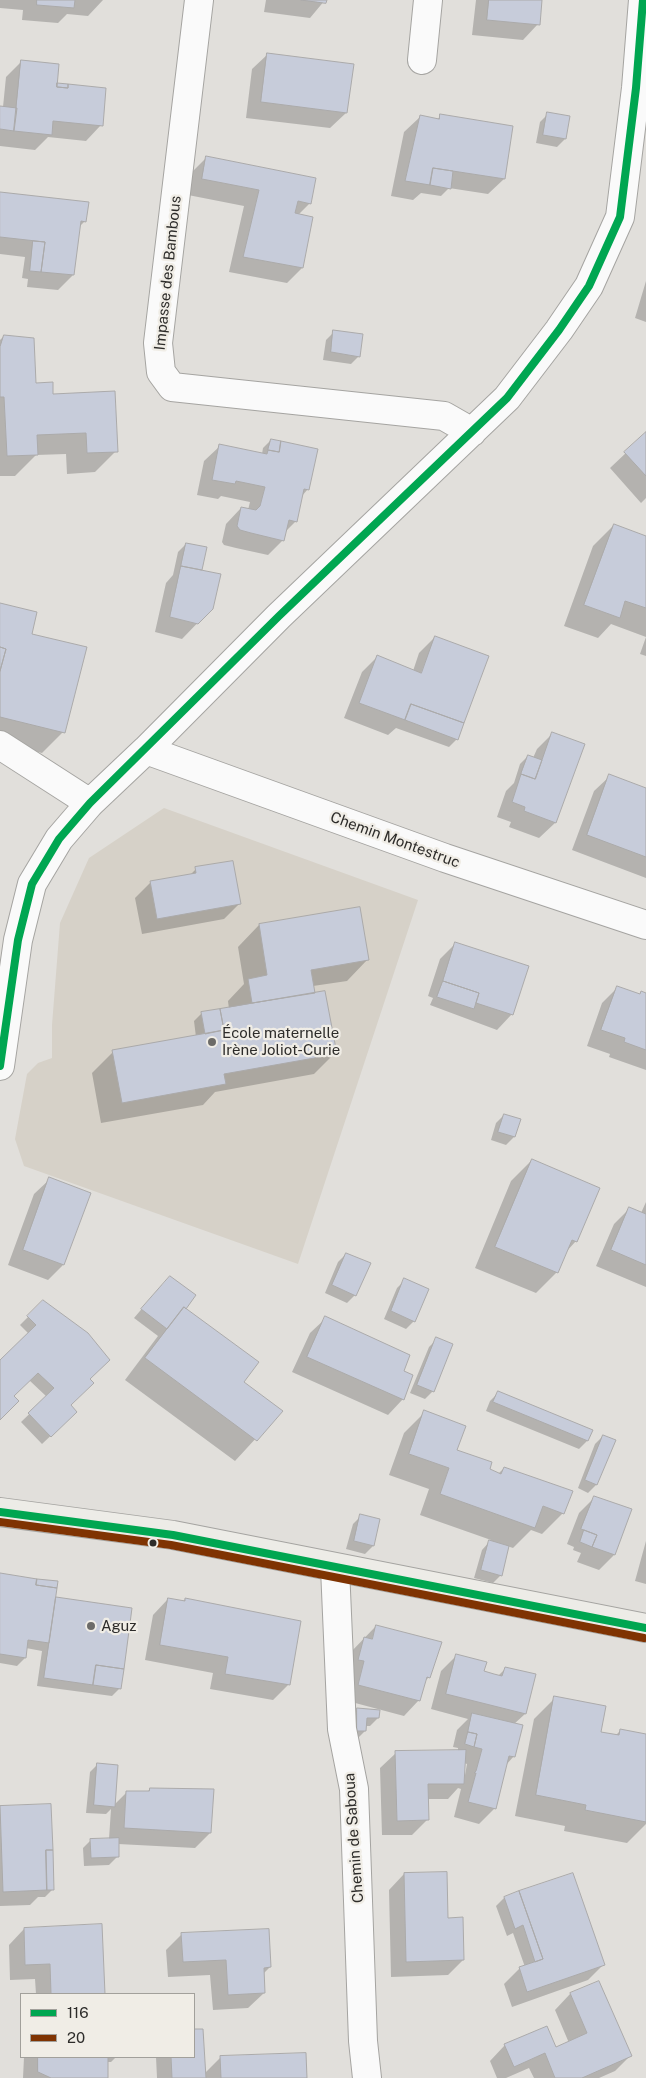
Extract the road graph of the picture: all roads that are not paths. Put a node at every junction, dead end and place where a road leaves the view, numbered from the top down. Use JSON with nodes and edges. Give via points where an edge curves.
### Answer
{"nodes":[{"id":1,"x":199,"y":0,"type":"edge"},
{"id":2,"x":428,"y":0,"type":"edge"},
{"id":3,"x":643,"y":0,"type":"edge"},
{"id":4,"x":422,"y":60,"type":"dead end"},
{"id":5,"x":639,"y":121,"type":"edge"},
{"id":6,"x":472,"y":432,"type":"junction"},
{"id":7,"x":0,"y":745,"type":"edge"},
{"id":8,"x":146,"y":750,"type":"junction"},
{"id":9,"x":90,"y":803,"type":"junction"},
{"id":10,"x":646,"y":925,"type":"edge"},
{"id":11,"x":3,"y":1034,"type":"edge"},
{"id":12,"x":0,"y":1066,"type":"edge"},
{"id":13,"x":0,"y":1512,"type":"edge"},
{"id":14,"x":335,"y":1568,"type":"junction"},
{"id":15,"x":646,"y":1628,"type":"edge"},
{"id":16,"x":367,"y":2078,"type":"edge"}],
"edges":[{"from":1,"to":6,"type":"street","name":"Impasse des Bambous","via":[[158,342],[161,372],[172,386],[444,416]]},
{"from":2,"to":4,"type":"street"},
{"from":3,"to":5,"type":"street"},
{"from":5,"to":6,"type":"street","via":[[620,217],[589,286],[507,398]]},
{"from":6,"to":8,"type":"street","via":[[279,616]]},
{"from":7,"to":9,"type":"street"},
{"from":8,"to":9,"type":"street"},
{"from":8,"to":10,"type":"street","name":"Chemin Montestruc","via":[[445,858]]},
{"from":9,"to":11,"type":"street","via":[[59,839],[32,884],[18,940]]},
{"from":11,"to":12,"type":"street"},
{"from":13,"to":14,"type":"street","via":[[173,1534]]},
{"from":14,"to":15,"type":"street"},
{"from":14,"to":16,"type":"street","name":"Chemin de Saboua","via":[[342,1729],[354,1790]]}]}
